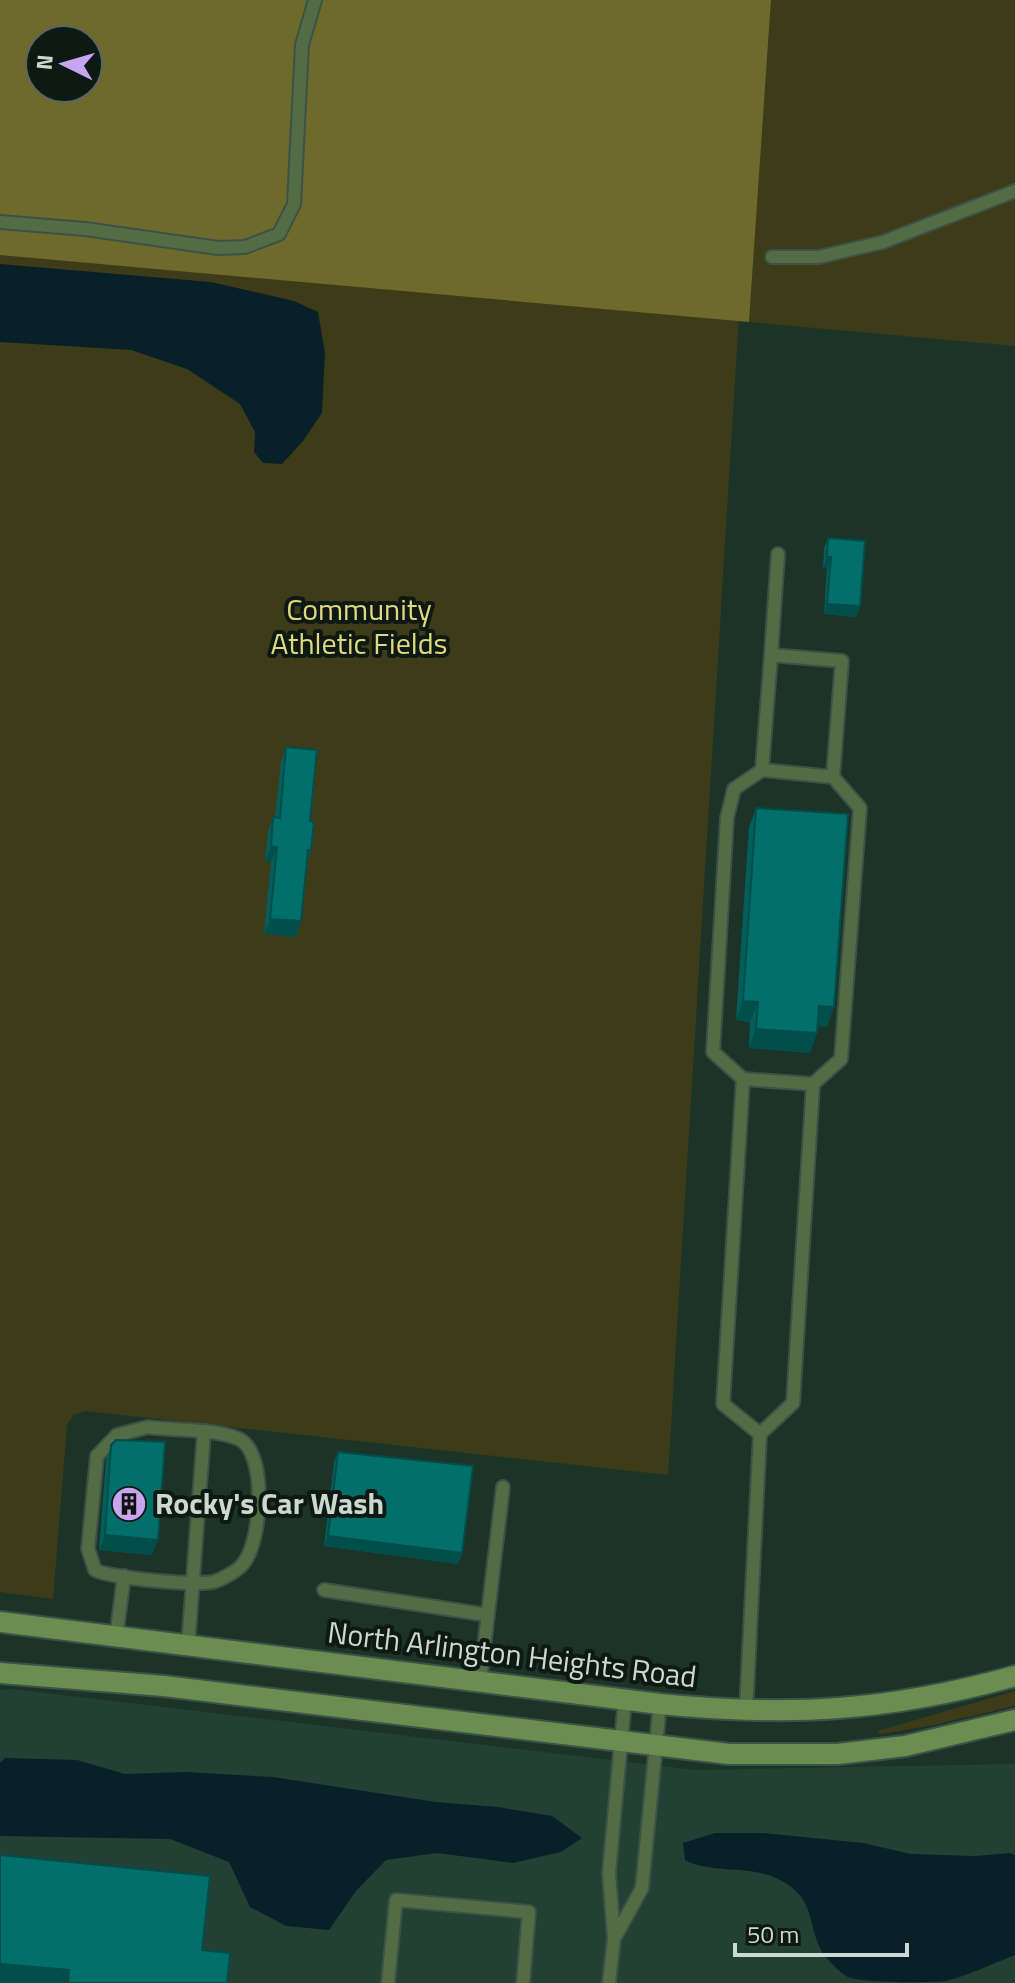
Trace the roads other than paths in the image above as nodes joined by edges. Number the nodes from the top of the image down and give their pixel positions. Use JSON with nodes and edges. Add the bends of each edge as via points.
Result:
{"nodes":[{"id":1,"x":315,"y":0,"type":"edge"},
{"id":2,"x":1015,"y":191,"type":"edge"},
{"id":3,"x":0,"y":222,"type":"edge"},
{"id":4,"x":772,"y":257,"type":"dead end"},
{"id":5,"x":778,"y":554,"type":"dead end"},
{"id":6,"x":771,"y":655,"type":"junction"},
{"id":7,"x":762,"y":770,"type":"junction"},
{"id":8,"x":833,"y":777,"type":"junction"},
{"id":9,"x":743,"y":1079,"type":"junction"},
{"id":10,"x":813,"y":1084,"type":"junction"},
{"id":11,"x":204,"y":1432,"type":"junction"},
{"id":12,"x":760,"y":1434,"type":"junction"},
{"id":13,"x":503,"y":1487,"type":"dead end"},
{"id":14,"x":124,"y":1576,"type":"junction"},
{"id":15,"x":192,"y":1581,"type":"junction"},
{"id":16,"x":324,"y":1590,"type":"dead end"},
{"id":17,"x":488,"y":1615,"type":"junction"},
{"id":18,"x":0,"y":1622,"type":"edge"},
{"id":19,"x":116,"y":1638,"type":"junction"},
{"id":20,"x":188,"y":1646,"type":"junction"},
{"id":21,"x":0,"y":1673,"type":"edge"},
{"id":22,"x":1015,"y":1676,"type":"edge"},
{"id":23,"x":480,"y":1681,"type":"junction"},
{"id":24,"x":625,"y":1699,"type":"junction"},
{"id":25,"x":660,"y":1704,"type":"junction"},
{"id":26,"x":746,"y":1711,"type":"junction"},
{"id":27,"x":1015,"y":1720,"type":"edge"},
{"id":28,"x":620,"y":1742,"type":"junction"},
{"id":29,"x":655,"y":1746,"type":"junction"},
{"id":30,"x":614,"y":1939,"type":"junction"},
{"id":31,"x":388,"y":1983,"type":"edge"},
{"id":32,"x":523,"y":1983,"type":"edge"},
{"id":33,"x":609,"y":1983,"type":"edge"}],
"edges":[{"from":1,"to":3,"type":"lane","via":[[302,45],[294,204],[279,234],[245,247],[218,248]]},
{"from":2,"to":4,"type":"lane","via":[[883,242],[819,257]]},
{"from":5,"to":6,"type":"lane"},
{"from":6,"to":7,"type":"lane"},
{"from":6,"to":8,"type":"lane","via":[[842,661]]},
{"from":7,"to":8,"type":"lane"},
{"from":7,"to":9,"type":"lane","via":[[734,789],[726,834],[713,1052]]},
{"from":8,"to":10,"type":"lane","via":[[860,808],[841,1059]]},
{"from":9,"to":10,"type":"lane"},
{"from":9,"to":12,"type":"lane","via":[[723,1404]]},
{"from":10,"to":12,"type":"lane","via":[[793,1403]]},
{"from":11,"to":14,"type":"lane","via":[[148,1427],[117,1435],[97,1456],[88,1549],[95,1570]]},
{"from":11,"to":15,"type":"lane"},
{"from":11,"to":15,"type":"lane","via":[[240,1439],[254,1454],[260,1497],[253,1541],[243,1564],[215,1582]]},
{"from":12,"to":26,"type":"lane"},
{"from":13,"to":17,"type":"lane"},
{"from":14,"to":15,"type":"lane"},
{"from":14,"to":19,"type":"lane"},
{"from":15,"to":20,"type":"lane"},
{"from":16,"to":17,"type":"lane"},
{"from":17,"to":23,"type":"lane"},
{"from":18,"to":19,"type":"main road","name":"North Arlington Heights Road"},
{"from":19,"to":20,"type":"main road","name":"North Arlington Heights Road"},
{"from":20,"to":23,"type":"main road","name":"North Arlington Heights Road"},
{"from":21,"to":28,"type":"main road","via":[[164,1686]]},
{"from":22,"to":26,"type":"main road","name":"North Arlington Heights Road","via":[[864,1708]]},
{"from":23,"to":24,"type":"main road","name":"North Arlington Heights Road"},
{"from":24,"to":25,"type":"main road","name":"North Arlington Heights Road"},
{"from":24,"to":28,"type":"lane"},
{"from":25,"to":26,"type":"main road","name":"North Arlington Heights Road"},
{"from":25,"to":29,"type":"lane"},
{"from":27,"to":29,"type":"main road","via":[[905,1746],[838,1754],[757,1755]]},
{"from":28,"to":29,"type":"main road"},
{"from":28,"to":30,"type":"lane","via":[[609,1873]]},
{"from":29,"to":30,"type":"lane","via":[[642,1888]]},
{"from":30,"to":33,"type":"lane"},
{"from":31,"to":32,"type":"lane","via":[[396,1900],[529,1912]]}]}
